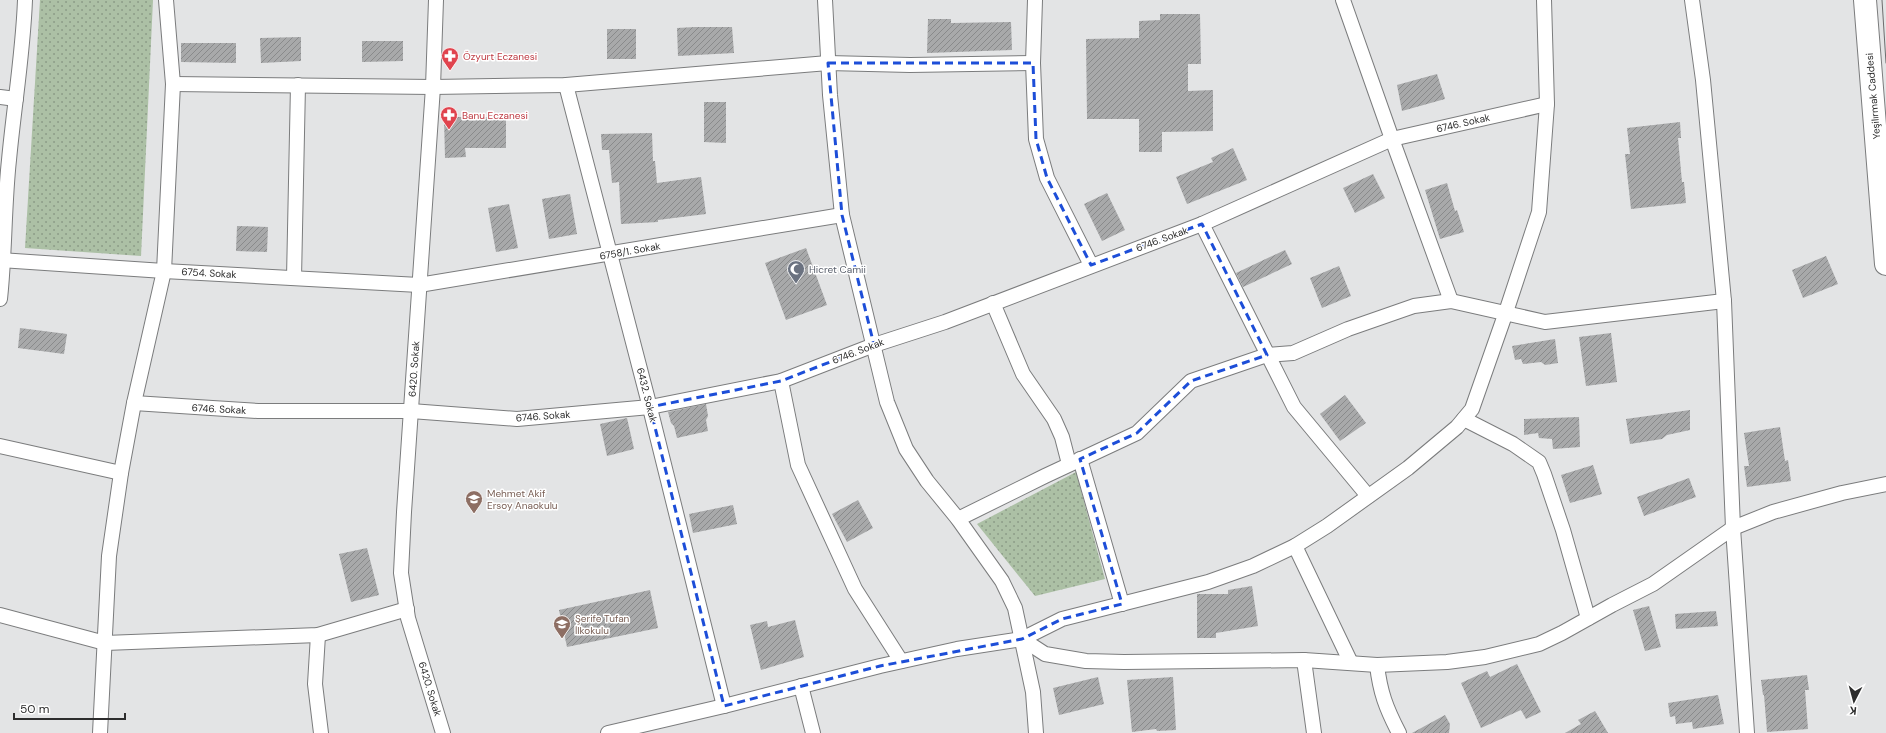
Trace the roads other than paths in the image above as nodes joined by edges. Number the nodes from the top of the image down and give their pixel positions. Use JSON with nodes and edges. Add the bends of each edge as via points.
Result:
{"nodes":[{"id":1,"x":25,"y":0,"type":"edge"},
{"id":2,"x":166,"y":0,"type":"edge"},
{"id":3,"x":436,"y":0,"type":"edge"},
{"id":4,"x":825,"y":0,"type":"edge"},
{"id":5,"x":1035,"y":0,"type":"edge"},
{"id":6,"x":1344,"y":0,"type":"edge"},
{"id":7,"x":1544,"y":0,"type":"edge"},
{"id":8,"x":1692,"y":0,"type":"edge"},
{"id":9,"x":1865,"y":0,"type":"edge"},
{"id":10,"x":828,"y":63,"type":"junction"},
{"id":11,"x":1033,"y":63,"type":"junction"},
{"id":12,"x":173,"y":84,"type":"junction"},
{"id":13,"x":298,"y":85,"type":"junction"},
{"id":14,"x":566,"y":85,"type":"junction"},
{"id":15,"x":433,"y":87,"type":"junction"},
{"id":16,"x":0,"y":98,"type":"edge"},
{"id":17,"x":16,"y":99,"type":"junction"},
{"id":18,"x":1547,"y":104,"type":"junction"},
{"id":19,"x":1392,"y":139,"type":"junction"},
{"id":20,"x":842,"y":215,"type":"junction"},
{"id":21,"x":1202,"y":224,"type":"junction"},
{"id":22,"x":610,"y":254,"type":"junction"},
{"id":23,"x":2,"y":260,"type":"edge"},
{"id":24,"x":1886,"y":264,"type":"edge"},
{"id":25,"x":1090,"y":265,"type":"junction"},
{"id":26,"x":164,"y":271,"type":"junction"},
{"id":27,"x":294,"y":278,"type":"junction"},
{"id":28,"x":419,"y":285,"type":"junction"},
{"id":29,"x":0,"y":299,"type":"edge"},
{"id":30,"x":1451,"y":301,"type":"junction"},
{"id":31,"x":1724,"y":301,"type":"junction"},
{"id":32,"x":993,"y":304,"type":"junction"},
{"id":33,"x":1506,"y":312,"type":"junction"},
{"id":34,"x":874,"y":345,"type":"junction"},
{"id":35,"x":1268,"y":355,"type":"junction"},
{"id":36,"x":781,"y":381,"type":"junction"},
{"id":37,"x":134,"y":403,"type":"junction"},
{"id":38,"x":650,"y":407,"type":"junction"},
{"id":39,"x":411,"y":411,"type":"junction"},
{"id":40,"x":1464,"y":419,"type":"junction"},
{"id":41,"x":0,"y":446,"type":"edge"},
{"id":42,"x":1075,"y":462,"type":"junction"},
{"id":43,"x":121,"y":473,"type":"junction"},
{"id":44,"x":1886,"y":484,"type":"edge"},
{"id":45,"x":1368,"y":496,"type":"junction"},
{"id":46,"x":958,"y":519,"type":"junction"},
{"id":47,"x":1733,"y":528,"type":"junction"},
{"id":48,"x":1295,"y":546,"type":"junction"},
{"id":49,"x":1122,"y":604,"type":"junction"},
{"id":50,"x":407,"y":608,"type":"junction"},
{"id":51,"x":0,"y":615,"type":"edge"},
{"id":52,"x":1588,"y":618,"type":"junction"},
{"id":53,"x":318,"y":635,"type":"junction"},
{"id":54,"x":1022,"y":639,"type":"junction"},
{"id":55,"x":105,"y":643,"type":"junction"},
{"id":56,"x":1304,"y":660,"type":"junction"},
{"id":57,"x":901,"y":661,"type":"junction"},
{"id":58,"x":1351,"y":663,"type":"junction"},
{"id":59,"x":1377,"y":664,"type":"junction"},
{"id":60,"x":800,"y":686,"type":"junction"},
{"id":61,"x":724,"y":706,"type":"junction"},
{"id":62,"x":100,"y":733,"type":"edge"},
{"id":63,"x":321,"y":733,"type":"edge"},
{"id":64,"x":443,"y":733,"type":"edge"},
{"id":65,"x":608,"y":733,"type":"edge"},
{"id":66,"x":812,"y":733,"type":"edge"},
{"id":67,"x":1036,"y":733,"type":"edge"},
{"id":68,"x":1314,"y":733,"type":"edge"},
{"id":69,"x":1399,"y":733,"type":"edge"},
{"id":70,"x":1747,"y":733,"type":"edge"}],
"edges":[{"from":1,"to":17,"type":"street"},
{"from":2,"to":12,"type":"street"},
{"from":3,"to":15,"type":"street","name":"6420. Sokak"},
{"from":4,"to":10,"type":"street"},
{"from":5,"to":11,"type":"street"},
{"from":6,"to":19,"type":"street"},
{"from":7,"to":18,"type":"street"},
{"from":8,"to":31,"type":"street","via":[[1703,80]]},
{"from":9,"to":24,"type":"main road","name":"Yeşilırmak Caddesi"},
{"from":10,"to":11,"type":"street"},
{"from":10,"to":14,"type":"street"},
{"from":10,"to":20,"type":"street"},
{"from":11,"to":25,"type":"street","via":[[1036,139],[1048,178]]},
{"from":12,"to":13,"type":"street"},
{"from":12,"to":26,"type":"street"},
{"from":13,"to":15,"type":"street"},
{"from":13,"to":27,"type":"street"},
{"from":14,"to":15,"type":"street"},
{"from":14,"to":22,"type":"street","name":"6432. Sokak"},
{"from":15,"to":28,"type":"street","name":"6420. Sokak"},
{"from":16,"to":17,"type":"street"},
{"from":17,"to":23,"type":"street"},
{"from":18,"to":19,"type":"street","name":"6746. Sokak"},
{"from":18,"to":33,"type":"street","via":[[1539,212]]},
{"from":19,"to":21,"type":"street","name":"6746. Sokak"},
{"from":19,"to":30,"type":"street"},
{"from":20,"to":22,"type":"street","name":"6758/1. Sokak"},
{"from":20,"to":34,"type":"street"},
{"from":21,"to":25,"type":"street","name":"6746. Sokak"},
{"from":21,"to":35,"type":"street"},
{"from":22,"to":28,"type":"street","name":"6758/1. Sokak"},
{"from":22,"to":38,"type":"street","name":"6432. Sokak"},
{"from":23,"to":26,"type":"street","name":"6754. Sokak"},
{"from":23,"to":29,"type":"street"},
{"from":25,"to":32,"type":"street","name":"6746. Sokak"},
{"from":26,"to":27,"type":"street","name":"6754. Sokak"},
{"from":26,"to":37,"type":"street"},
{"from":27,"to":28,"type":"street","name":"6754. Sokak"},
{"from":28,"to":39,"type":"street","name":"6420. Sokak"},
{"from":30,"to":33,"type":"street"},
{"from":30,"to":35,"type":"street","via":[[1414,306],[1348,329],[1293,353]]},
{"from":31,"to":33,"type":"street","via":[[1545,322]]},
{"from":31,"to":47,"type":"street"},
{"from":32,"to":34,"type":"street","name":"6746. Sokak"},
{"from":32,"to":42,"type":"street","via":[[1023,374],[1054,419]]},
{"from":33,"to":40,"type":"street","via":[[1472,409]]},
{"from":34,"to":36,"type":"street","name":"6746. Sokak"},
{"from":34,"to":46,"type":"street","via":[[887,402],[906,449],[927,482]]},
{"from":35,"to":42,"type":"street","via":[[1191,381],[1137,433]]},
{"from":35,"to":45,"type":"street","via":[[1294,407]]},
{"from":36,"to":38,"type":"street","name":"6746. Sokak"},
{"from":36,"to":57,"type":"street","via":[[798,465],[855,589]]},
{"from":37,"to":39,"type":"street","name":"6746. Sokak","via":[[258,411]]},
{"from":37,"to":43,"type":"street"},
{"from":38,"to":39,"type":"street","name":"6746. Sokak","via":[[517,419]]},
{"from":38,"to":61,"type":"street","name":"6432. Sokak"},
{"from":39,"to":50,"type":"street","name":"6420. Sokak","via":[[401,573]]},
{"from":40,"to":45,"type":"street","via":[[1432,448]]},
{"from":40,"to":52,"type":"street","via":[[1513,444],[1539,462],[1563,530]]},
{"from":41,"to":43,"type":"street"},
{"from":42,"to":46,"type":"street"},
{"from":42,"to":49,"type":"street"},
{"from":43,"to":55,"type":"street","via":[[109,556]]},
{"from":44,"to":47,"type":"street","via":[[1773,512]]},
{"from":45,"to":48,"type":"street"},
{"from":46,"to":54,"type":"street","via":[[1002,581],[1015,608]]},
{"from":47,"to":52,"type":"street","via":[[1653,584]]},
{"from":47,"to":70,"type":"street"},
{"from":48,"to":49,"type":"street","via":[[1253,566],[1208,582]]},
{"from":48,"to":58,"type":"street"},
{"from":49,"to":54,"type":"street","via":[[1062,619]]},
{"from":50,"to":53,"type":"street"},
{"from":50,"to":64,"type":"street","name":"6420. Sokak"},
{"from":51,"to":55,"type":"street"},
{"from":52,"to":59,"type":"street","via":[[1539,644],[1511,652],[1447,662]]},
{"from":53,"to":55,"type":"street"},
{"from":53,"to":63,"type":"street","via":[[315,684]]},
{"from":54,"to":56,"type":"street","via":[[1045,654],[1086,661]]},
{"from":54,"to":57,"type":"street"},
{"from":54,"to":67,"type":"street","via":[[1033,692]]},
{"from":55,"to":62,"type":"street"},
{"from":56,"to":58,"type":"street"},
{"from":56,"to":68,"type":"street"},
{"from":57,"to":60,"type":"street"},
{"from":58,"to":59,"type":"street"},
{"from":59,"to":69,"type":"street","via":[[1380,689]]},
{"from":60,"to":61,"type":"street"},
{"from":60,"to":66,"type":"street"},
{"from":61,"to":65,"type":"street"}]}
